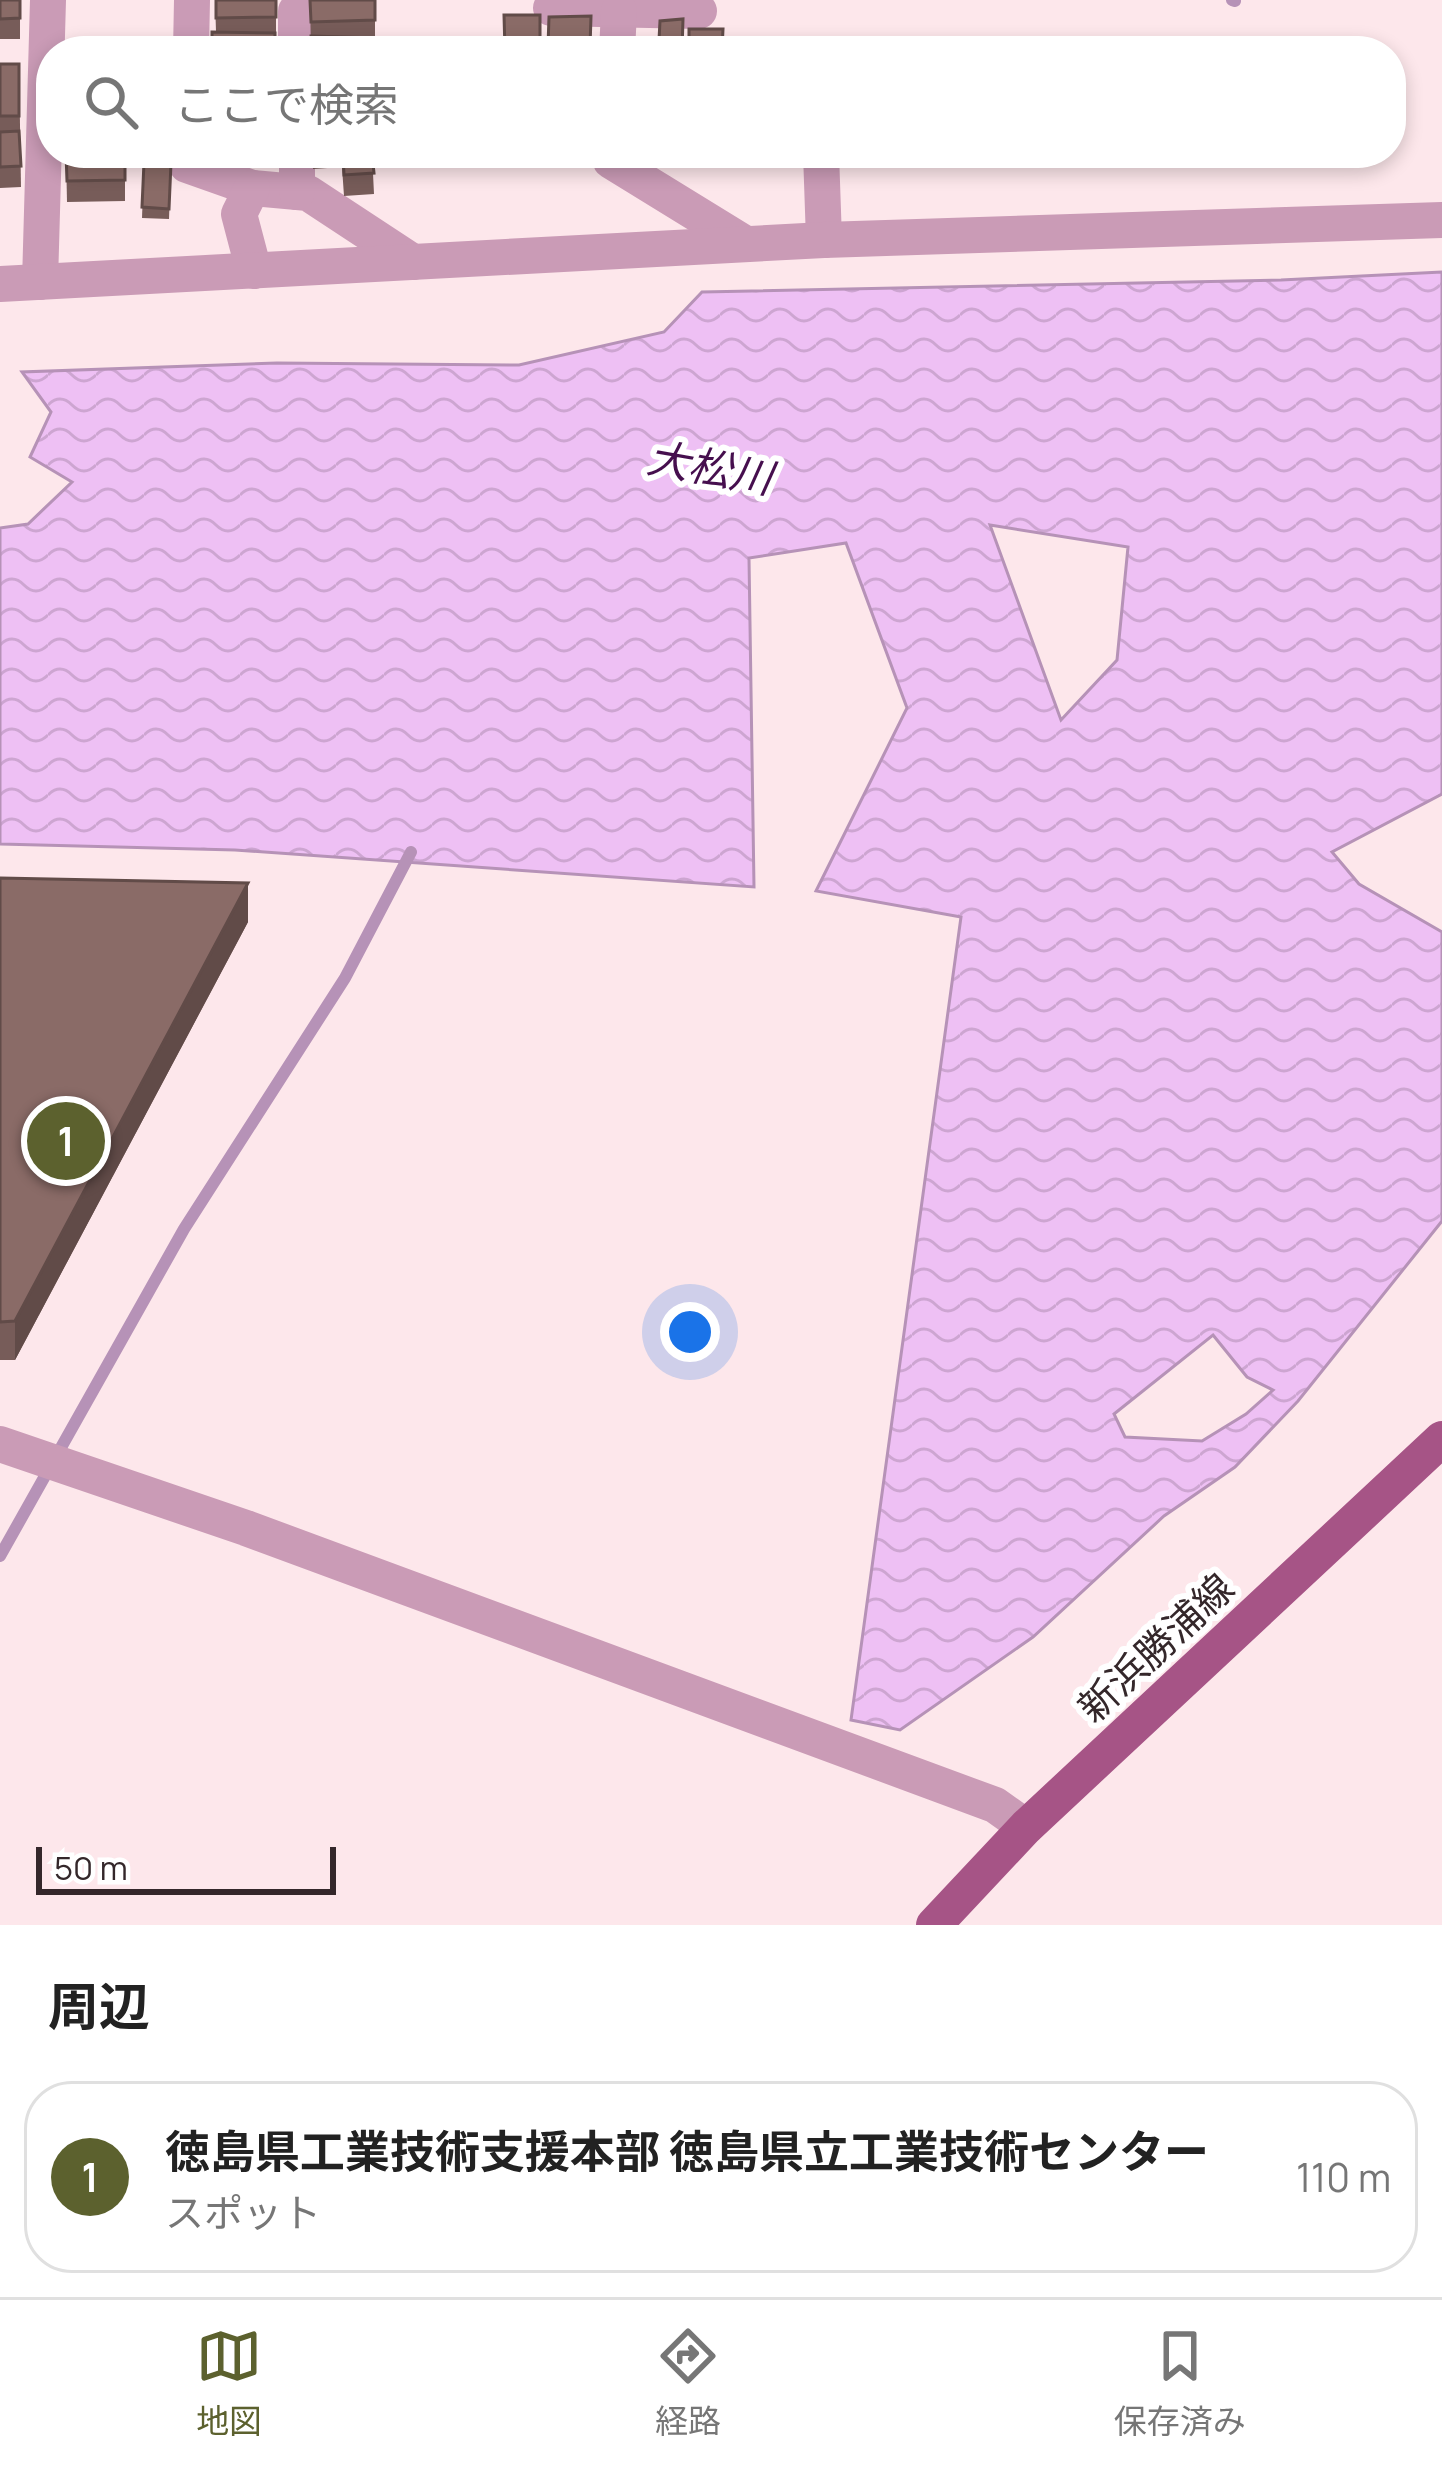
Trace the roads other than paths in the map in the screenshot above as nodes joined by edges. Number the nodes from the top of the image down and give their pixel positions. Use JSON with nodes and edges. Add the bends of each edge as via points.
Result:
{"nodes":[{"id":1,"x":48,"y":0,"type":"edge"},
{"id":2,"x":193,"y":0,"type":"edge"},
{"id":3,"x":551,"y":8,"type":"dead end"},
{"id":4,"x":296,"y":11,"type":"dead end"},
{"id":5,"x":619,"y":11,"type":"junction"},
{"id":6,"x":699,"y":11,"type":"dead end"},
{"id":7,"x":47,"y":36,"type":"edge"},
{"id":8,"x":192,"y":36,"type":"edge"},
{"id":9,"x":296,"y":36,"type":"edge"},
{"id":10,"x":617,"y":36,"type":"edge"},
{"id":11,"x":43,"y":168,"type":"edge"},
{"id":12,"x":195,"y":168,"type":"edge"},
{"id":13,"x":297,"y":168,"type":"edge"},
{"id":14,"x":622,"y":168,"type":"edge"},
{"id":15,"x":822,"y":168,"type":"edge"},
{"id":16,"x":252,"y":188,"type":"junction"},
{"id":17,"x":297,"y":192,"type":"junction"},
{"id":18,"x":1442,"y":220,"type":"edge"},
{"id":19,"x":824,"y":240,"type":"junction"},
{"id":20,"x":746,"y":244,"type":"junction"},
{"id":21,"x":413,"y":262,"type":"junction"},
{"id":22,"x":254,"y":271,"type":"junction"},
{"id":23,"x":40,"y":282,"type":"junction"},
{"id":24,"x":0,"y":284,"type":"edge"},
{"id":25,"x":1442,"y":1439,"type":"edge"},
{"id":26,"x":0,"y":1444,"type":"edge"},
{"id":27,"x":1026,"y":1827,"type":"junction"},
{"id":28,"x":934,"y":1925,"type":"edge"}],
"edges":[{"from":1,"to":7,"type":"street"},
{"from":2,"to":8,"type":"street"},
{"from":3,"to":5,"type":"street"},
{"from":4,"to":9,"type":"street"},
{"from":5,"to":6,"type":"street"},
{"from":5,"to":10,"type":"street"},
{"from":11,"to":23,"type":"street"},
{"from":12,"to":16,"type":"street"},
{"from":13,"to":17,"type":"street"},
{"from":14,"to":20,"type":"street"},
{"from":15,"to":19,"type":"street"},
{"from":16,"to":17,"type":"street"},
{"from":16,"to":22,"type":"street","via":[[239,214]]},
{"from":17,"to":21,"type":"street"},
{"from":18,"to":19,"type":"street"},
{"from":19,"to":20,"type":"street"},
{"from":20,"to":21,"type":"street"},
{"from":21,"to":22,"type":"street"},
{"from":22,"to":23,"type":"street"},
{"from":23,"to":24,"type":"street"},
{"from":25,"to":27,"type":"main road","name":"新浜勝浦線"},
{"from":26,"to":27,"type":"street","via":[[995,1805]]},
{"from":27,"to":28,"type":"main road","name":"新浜勝浦線"}]}
